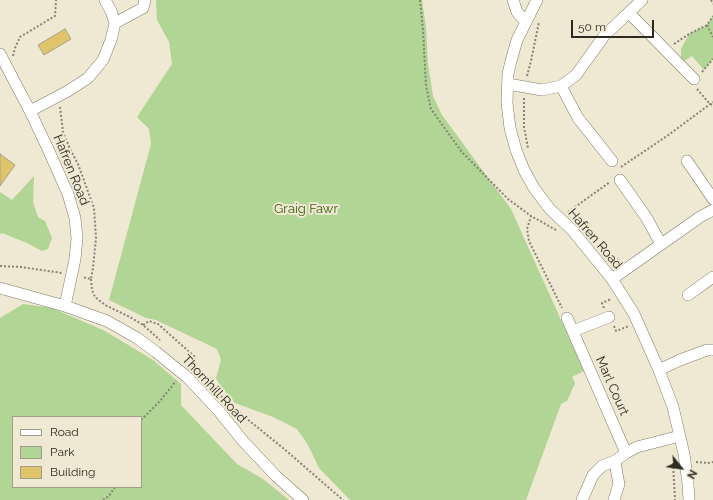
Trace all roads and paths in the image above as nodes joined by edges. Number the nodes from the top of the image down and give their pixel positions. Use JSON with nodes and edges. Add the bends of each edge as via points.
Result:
{"nodes":[{"id":1,"x":105,"y":0,"type":"edge"},
{"id":2,"x":146,"y":0,"type":"edge"},
{"id":3,"x":420,"y":0,"type":"edge"},
{"id":4,"x":513,"y":0,"type":"edge"},
{"id":5,"x":538,"y":0,"type":"edge"},
{"id":6,"x":642,"y":0,"type":"edge"},
{"id":7,"x":711,"y":0,"type":"edge"},
{"id":8,"x":713,"y":4,"type":"edge"},
{"id":9,"x":629,"y":13,"type":"junction"},
{"id":10,"x":713,"y":16,"type":"edge"},
{"id":11,"x":526,"y":22,"type":"junction"},
{"id":12,"x":115,"y":23,"type":"junction"},
{"id":13,"x":708,"y":25,"type":"junction"},
{"id":14,"x":713,"y":36,"type":"edge"},
{"id":15,"x":665,"y":50,"type":"junction"},
{"id":16,"x":0,"y":54,"type":"edge"},
{"id":17,"x":694,"y":79,"type":"dead end"},
{"id":18,"x":508,"y":84,"type":"junction"},
{"id":19,"x":560,"y":86,"type":"junction"},
{"id":20,"x":30,"y":111,"type":"junction"},
{"id":21,"x":612,"y":161,"type":"dead end"},
{"id":22,"x":687,"y":161,"type":"dead end"},
{"id":23,"x":620,"y":180,"type":"dead end"},
{"id":24,"x":713,"y":199,"type":"edge"},
{"id":25,"x":713,"y":210,"type":"edge"},
{"id":26,"x":531,"y":216,"type":"dead end"},
{"id":27,"x":661,"y":244,"type":"junction"},
{"id":28,"x":713,"y":277,"type":"edge"},
{"id":29,"x":612,"y":279,"type":"junction"},
{"id":30,"x":0,"y":288,"type":"edge"},
{"id":31,"x":688,"y":295,"type":"dead end"},
{"id":32,"x":65,"y":306,"type":"junction"},
{"id":33,"x":608,"y":317,"type":"dead end"},
{"id":34,"x":567,"y":318,"type":"dead end"},
{"id":35,"x":143,"y":325,"type":"dead end"},
{"id":36,"x":573,"y":331,"type":"junction"},
{"id":37,"x":713,"y":350,"type":"edge"},
{"id":38,"x":191,"y":365,"type":"dead end"},
{"id":39,"x":659,"y":370,"type":"junction"},
{"id":40,"x":176,"y":381,"type":"dead end"},
{"id":41,"x":142,"y":419,"type":"edge"},
{"id":42,"x":680,"y":436,"type":"junction"},
{"id":43,"x":626,"y":453,"type":"junction"},
{"id":44,"x":615,"y":461,"type":"junction"},
{"id":45,"x":694,"y":462,"type":"dead end"},
{"id":46,"x":713,"y":462,"type":"edge"},
{"id":47,"x":114,"y":488,"type":"edge"},
{"id":48,"x":103,"y":500,"type":"edge"},
{"id":49,"x":304,"y":500,"type":"edge"},
{"id":50,"x":582,"y":500,"type":"edge"},
{"id":51,"x":614,"y":500,"type":"edge"},
{"id":52,"x":689,"y":500,"type":"edge"}],
"edges":[{"from":1,"to":12,"type":"street"},
{"from":2,"to":12,"type":"street","via":[[143,8]]},
{"from":3,"to":26,"type":"path","via":[[426,86],[431,109],[461,151],[508,199]]},
{"from":4,"to":11,"type":"street","via":[[517,12]]},
{"from":5,"to":11,"type":"street","name":"Hafren Road"},
{"from":6,"to":9,"type":"street"},
{"from":7,"to":8,"type":"path"},
{"from":9,"to":15,"type":"street"},
{"from":9,"to":19,"type":"street","via":[[604,36],[576,75]]},
{"from":10,"to":13,"type":"path"},
{"from":11,"to":18,"type":"street","name":"Hafren Road","via":[[517,40],[508,74]]},
{"from":12,"to":20,"type":"street","via":[[103,60],[88,78]]},
{"from":13,"to":14,"type":"path"},
{"from":13,"to":15,"type":"path"},
{"from":15,"to":17,"type":"street"},
{"from":16,"to":20,"type":"street","name":"Hafren Road"},
{"from":18,"to":19,"type":"street","via":[[542,90]]},
{"from":18,"to":29,"type":"street","name":"Hafren Road","via":[[510,128],[524,170],[549,208],[572,230]]},
{"from":19,"to":21,"type":"street","via":[[578,118]]},
{"from":20,"to":32,"type":"street","name":"Hafren Road","via":[[68,194],[75,218],[75,259]]},
{"from":22,"to":24,"type":"street"},
{"from":23,"to":27,"type":"street"},
{"from":25,"to":27,"type":"street"},
{"from":27,"to":29,"type":"street"},
{"from":28,"to":31,"type":"street"},
{"from":29,"to":39,"type":"street","name":"Hafren Road","via":[[634,314]]},
{"from":30,"to":32,"type":"street","name":"Thornhill Road"},
{"from":32,"to":49,"type":"street","name":"Thornhill Road","via":[[107,321],[137,338],[187,377],[276,476]]},
{"from":33,"to":36,"type":"street"},
{"from":34,"to":36,"type":"street","name":"Marl Court"},
{"from":35,"to":38,"type":"path","via":[[149,321],[158,324],[195,357]]},
{"from":36,"to":43,"type":"street","name":"Marl Court"},
{"from":37,"to":39,"type":"street","via":[[707,350]]},
{"from":39,"to":42,"type":"street","name":"Hafren Road","via":[[673,407]]},
{"from":40,"to":41,"type":"path"},
{"from":42,"to":43,"type":"street","via":[[637,447]]},
{"from":42,"to":52,"type":"street","name":"Hafren Road"},
{"from":43,"to":44,"type":"street"},
{"from":44,"to":50,"type":"street","via":[[602,466],[593,475]]},
{"from":44,"to":51,"type":"street","via":[[619,484]]},
{"from":45,"to":46,"type":"path"},
{"from":47,"to":48,"type":"path"}]}
